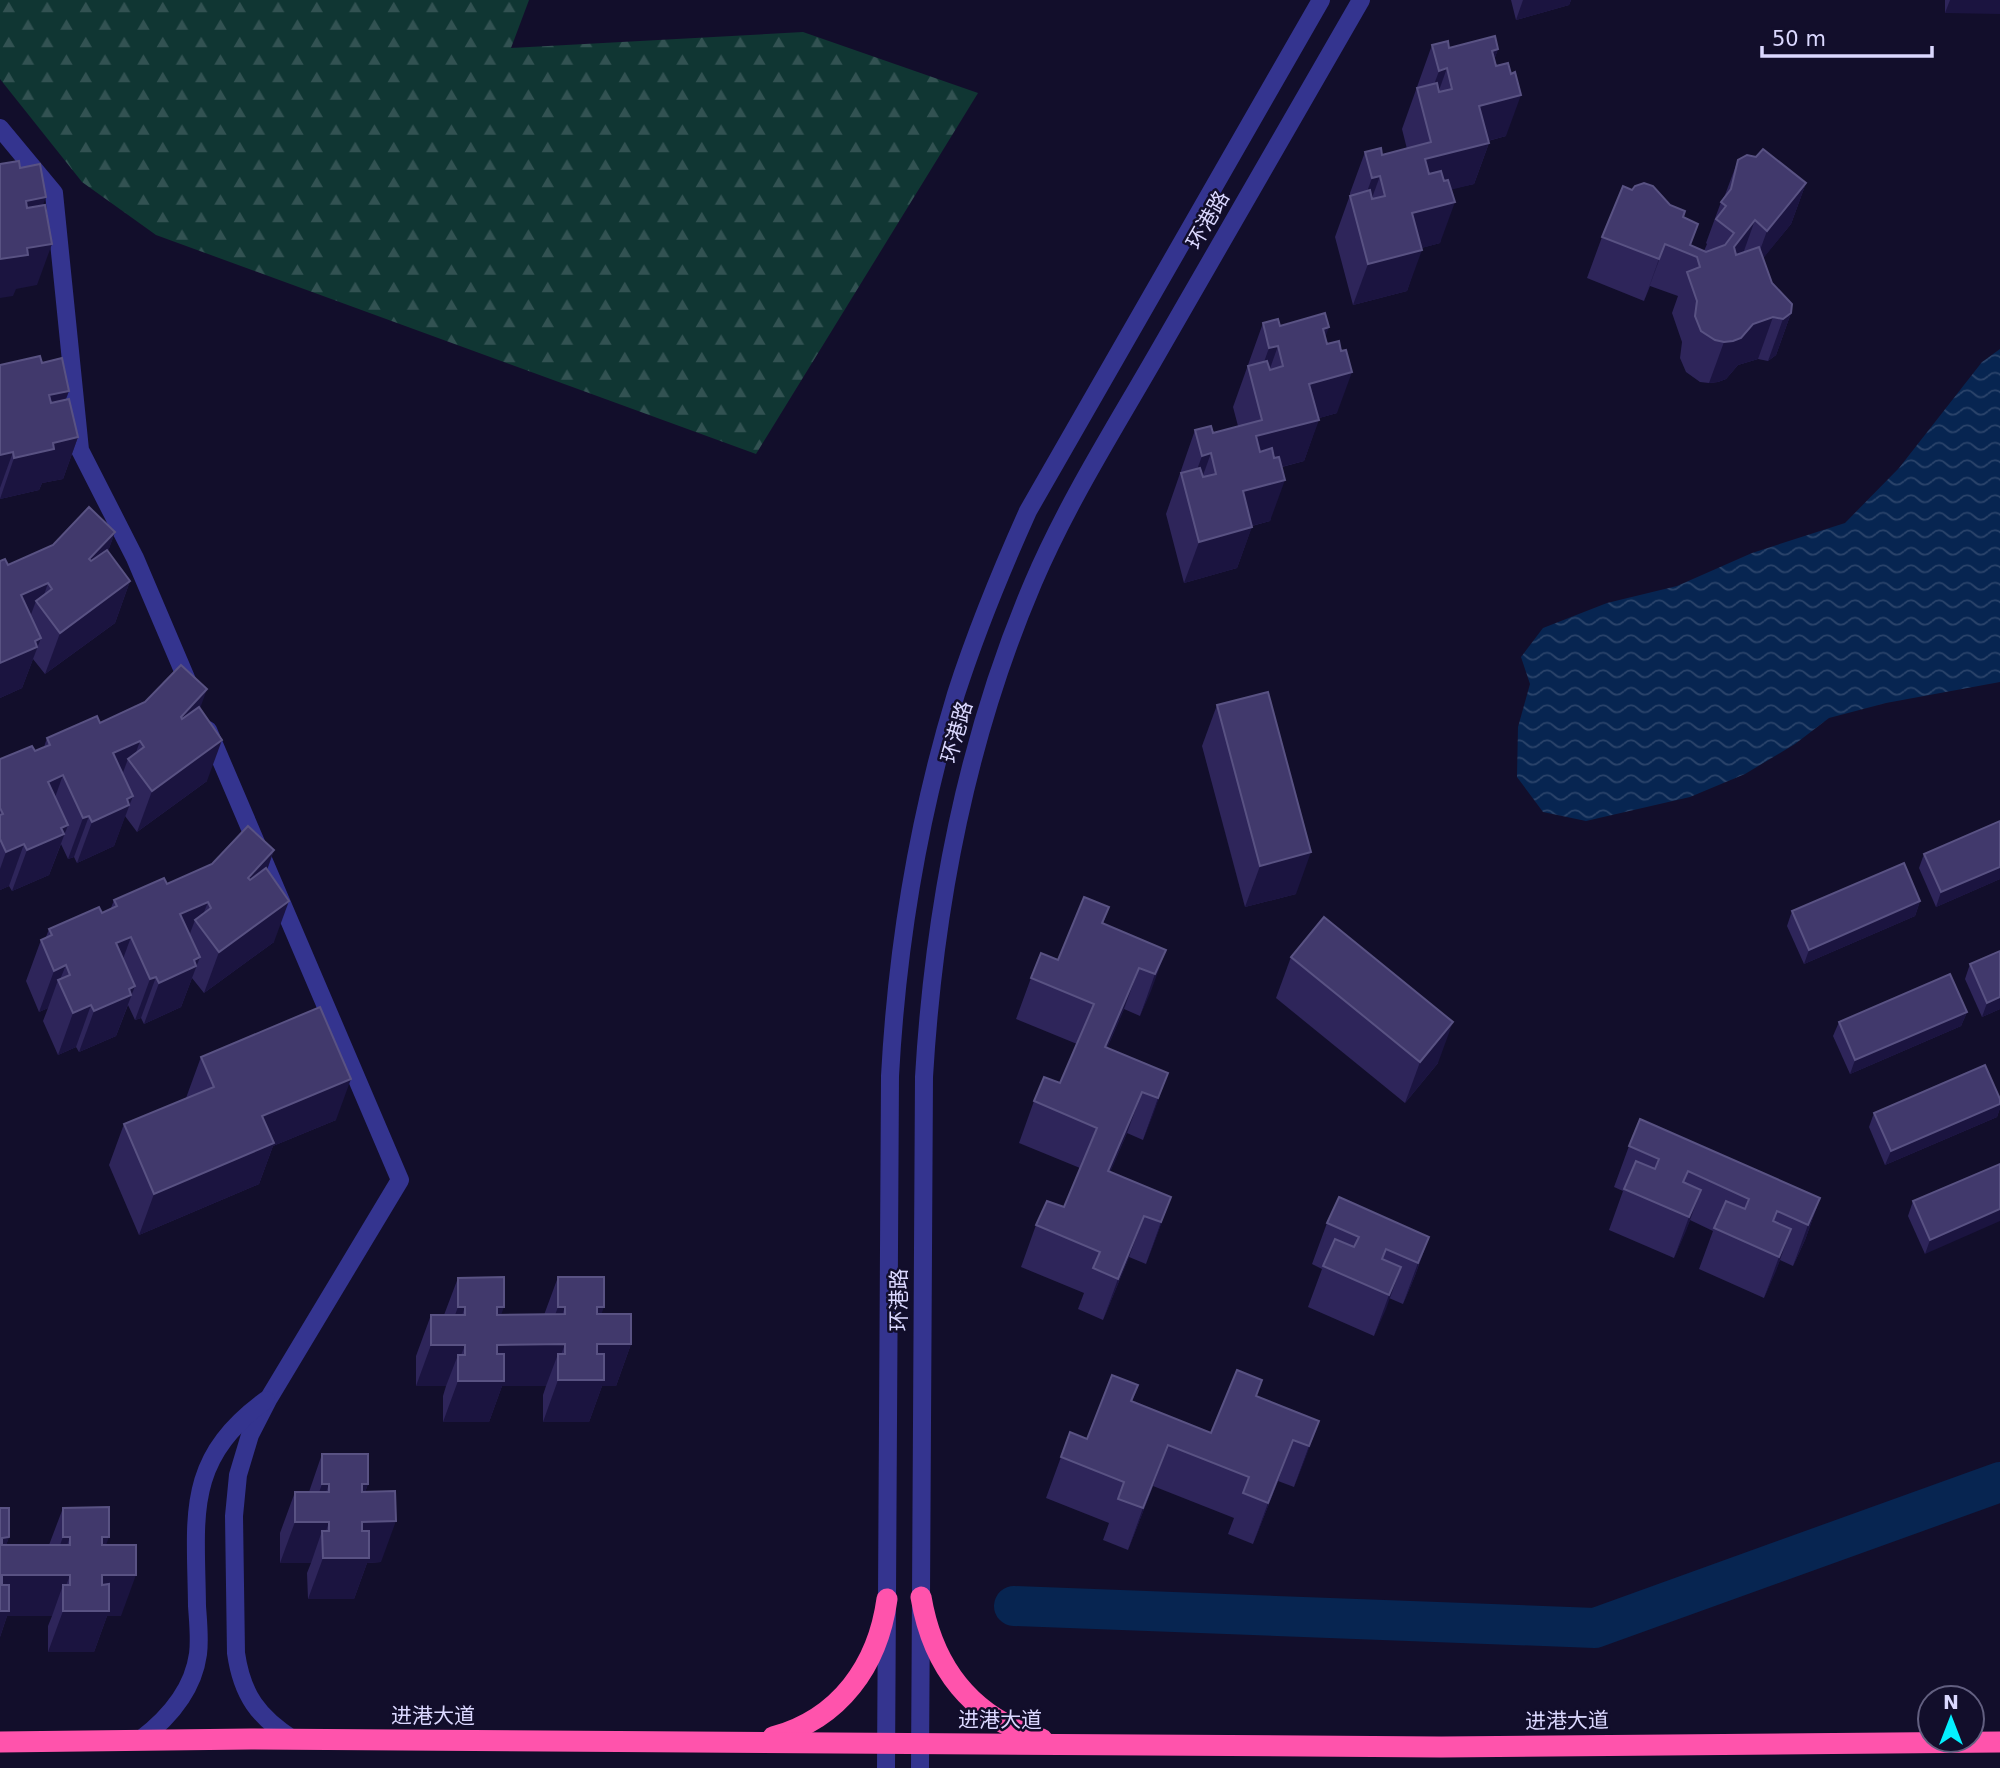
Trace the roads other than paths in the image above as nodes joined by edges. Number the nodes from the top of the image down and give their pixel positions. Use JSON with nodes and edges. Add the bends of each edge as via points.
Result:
{"nodes":[{"id":1,"x":1321,"y":0,"type":"edge"},
{"id":2,"x":1361,"y":0,"type":"edge"},
{"id":3,"x":0,"y":128,"type":"edge"},
{"id":4,"x":269,"y":1398,"type":"junction"},
{"id":5,"x":887,"y":1567,"type":"junction"},
{"id":6,"x":921,"y":1567,"type":"junction"},
{"id":7,"x":921,"y":1597,"type":"junction"},
{"id":8,"x":887,"y":1599,"type":"junction"},
{"id":9,"x":141,"y":1740,"type":"junction"},
{"id":10,"x":294,"y":1740,"type":"junction"},
{"id":11,"x":0,"y":1742,"type":"edge"},
{"id":12,"x":737,"y":1742,"type":"junction"},
{"id":13,"x":2000,"y":1742,"type":"edge"},
{"id":14,"x":886,"y":1743,"type":"junction"},
{"id":15,"x":920,"y":1744,"type":"junction"},
{"id":16,"x":1083,"y":1745,"type":"junction"},
{"id":17,"x":886,"y":1768,"type":"edge"},
{"id":18,"x":920,"y":1768,"type":"edge"}],
"edges":[{"from":1,"to":5,"type":"street","name":"环港路","via":[[1028,511],[978,632],[939,756],[910,882],[893,1024]]},
{"from":2,"to":6,"type":"street","name":"环港路","via":[[1058,526],[1009,643],[971,764],[944,888],[923,1077]]},
{"from":3,"to":4,"type":"street","via":[[54,193],[80,450],[135,558],[400,1180]]},
{"from":4,"to":9,"type":"street","via":[[226,1437],[210,1461],[196,1518],[198,1654],[179,1703]]},
{"from":4,"to":10,"type":"street","via":[[250,1435],[238,1475],[233,1516],[236,1653],[247,1695],[275,1728]]},
{"from":5,"to":6,"type":"street","via":[[893,1580],[900,1583],[915,1580]]},
{"from":5,"to":8,"type":"street","name":"环港路"},
{"from":6,"to":7,"type":"street","name":"环港路"},
{"from":7,"to":15,"type":"street","name":"环港路"},
{"from":7,"to":16,"type":"highway","via":[[941,1661],[969,1698],[1021,1732]]},
{"from":8,"to":12,"type":"highway","via":[[878,1641],[845,1694],[796,1729]]},
{"from":8,"to":14,"type":"street","name":"环港路"},
{"from":9,"to":10,"type":"highway","name":"进港大道"},
{"from":9,"to":11,"type":"highway","name":"进港大道"},
{"from":10,"to":12,"type":"highway","name":"进港大道"},
{"from":12,"to":14,"type":"highway","name":"进港大道"},
{"from":13,"to":16,"type":"highway","name":"进港大道"},
{"from":14,"to":15,"type":"highway","name":"进港大道"},
{"from":14,"to":17,"type":"street","name":"环港路"},
{"from":15,"to":16,"type":"highway","name":"进港大道"},
{"from":15,"to":18,"type":"street","name":"环港路"}]}
